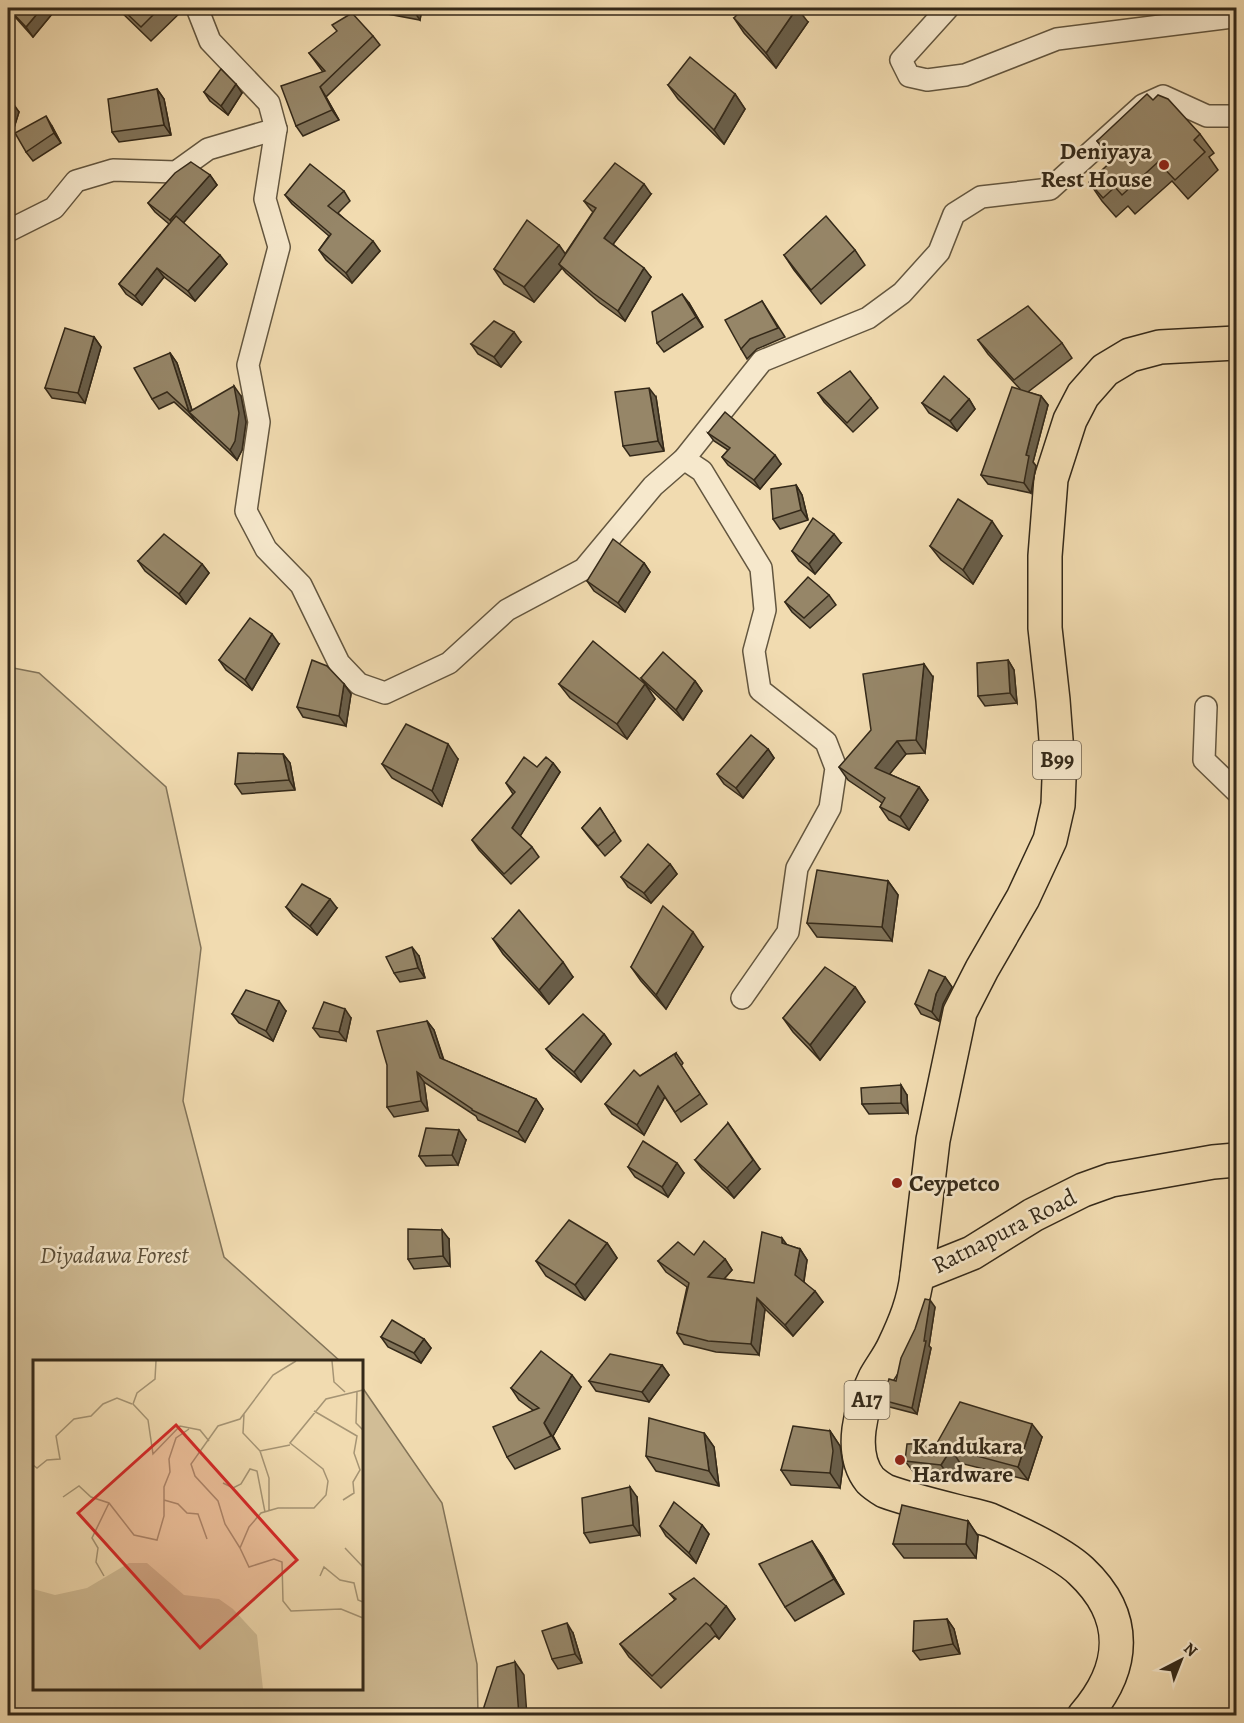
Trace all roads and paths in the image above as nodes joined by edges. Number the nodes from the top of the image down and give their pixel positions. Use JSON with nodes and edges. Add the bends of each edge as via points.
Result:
{"nodes":[{"id":1,"x":197,"y":8,"type":"edge"},
{"id":2,"x":948,"y":8,"type":"edge"},
{"id":3,"x":1236,"y":19,"type":"edge"},
{"id":4,"x":1236,"y":116,"type":"edge"},
{"id":5,"x":276,"y":129,"type":"junction"},
{"id":6,"x":8,"y":231,"type":"edge"},
{"id":7,"x":1236,"y":343,"type":"edge"},
{"id":8,"x":684,"y":459,"type":"junction"},
{"id":9,"x":1206,"y":707,"type":"dead end"},
{"id":10,"x":1236,"y":791,"type":"edge"},
{"id":11,"x":742,"y":998,"type":"dead end"},
{"id":12,"x":1236,"y":1160,"type":"edge"},
{"id":13,"x":917,"y":1275,"type":"junction"},
{"id":14,"x":1084,"y":1716,"type":"edge"}],
"edges":[{"from":1,"to":5,"type":"street","via":[[210,42],[269,103]]},
{"from":2,"to":3,"type":"street","via":[[901,60],[909,76],[927,80],[965,75],[1057,39]]},
{"from":4,"to":8,"type":"street","via":[[1208,116],[1163,96],[1143,105],[1050,189],[981,196],[954,214],[939,252],[902,293],[868,318],[762,361]]},
{"from":5,"to":6,"type":"street","via":[[208,148],[176,172],[113,170],[76,181],[54,208]]},
{"from":5,"to":8,"type":"street","via":[[264,199],[279,247],[248,365],[259,422],[246,511],[266,549],[301,585],[339,663],[359,684],[385,693],[449,663],[507,610],[584,569],[653,486]]},
{"from":7,"to":13,"type":"main road","number":"B99","via":[[1160,347],[1130,355],[1104,370],[1083,395],[1070,420],[1051,479],[1045,556],[1044,628],[1054,711],[1058,805],[1050,840],[1023,898],[960,1012],[933,1140]]},
{"from":8,"to":11,"type":"street","via":[[702,471],[761,568],[765,610],[754,651],[760,690],[826,742],[836,768],[831,808],[797,868],[788,932]]},
{"from":9,"to":10,"type":"street","via":[[1204,759]]},
{"from":12,"to":13,"type":"main road","name":"Ratnapura Road","via":[[1111,1180],[1083,1190],[972,1253]]},
{"from":13,"to":14,"type":"main road","name":"Ratnapura Road","number":"A17","via":[[910,1310],[865,1405],[858,1452],[863,1467],[885,1491],[988,1520],[1080,1570],[1103,1596],[1113,1617],[1118,1643],[1103,1690]]}]}
